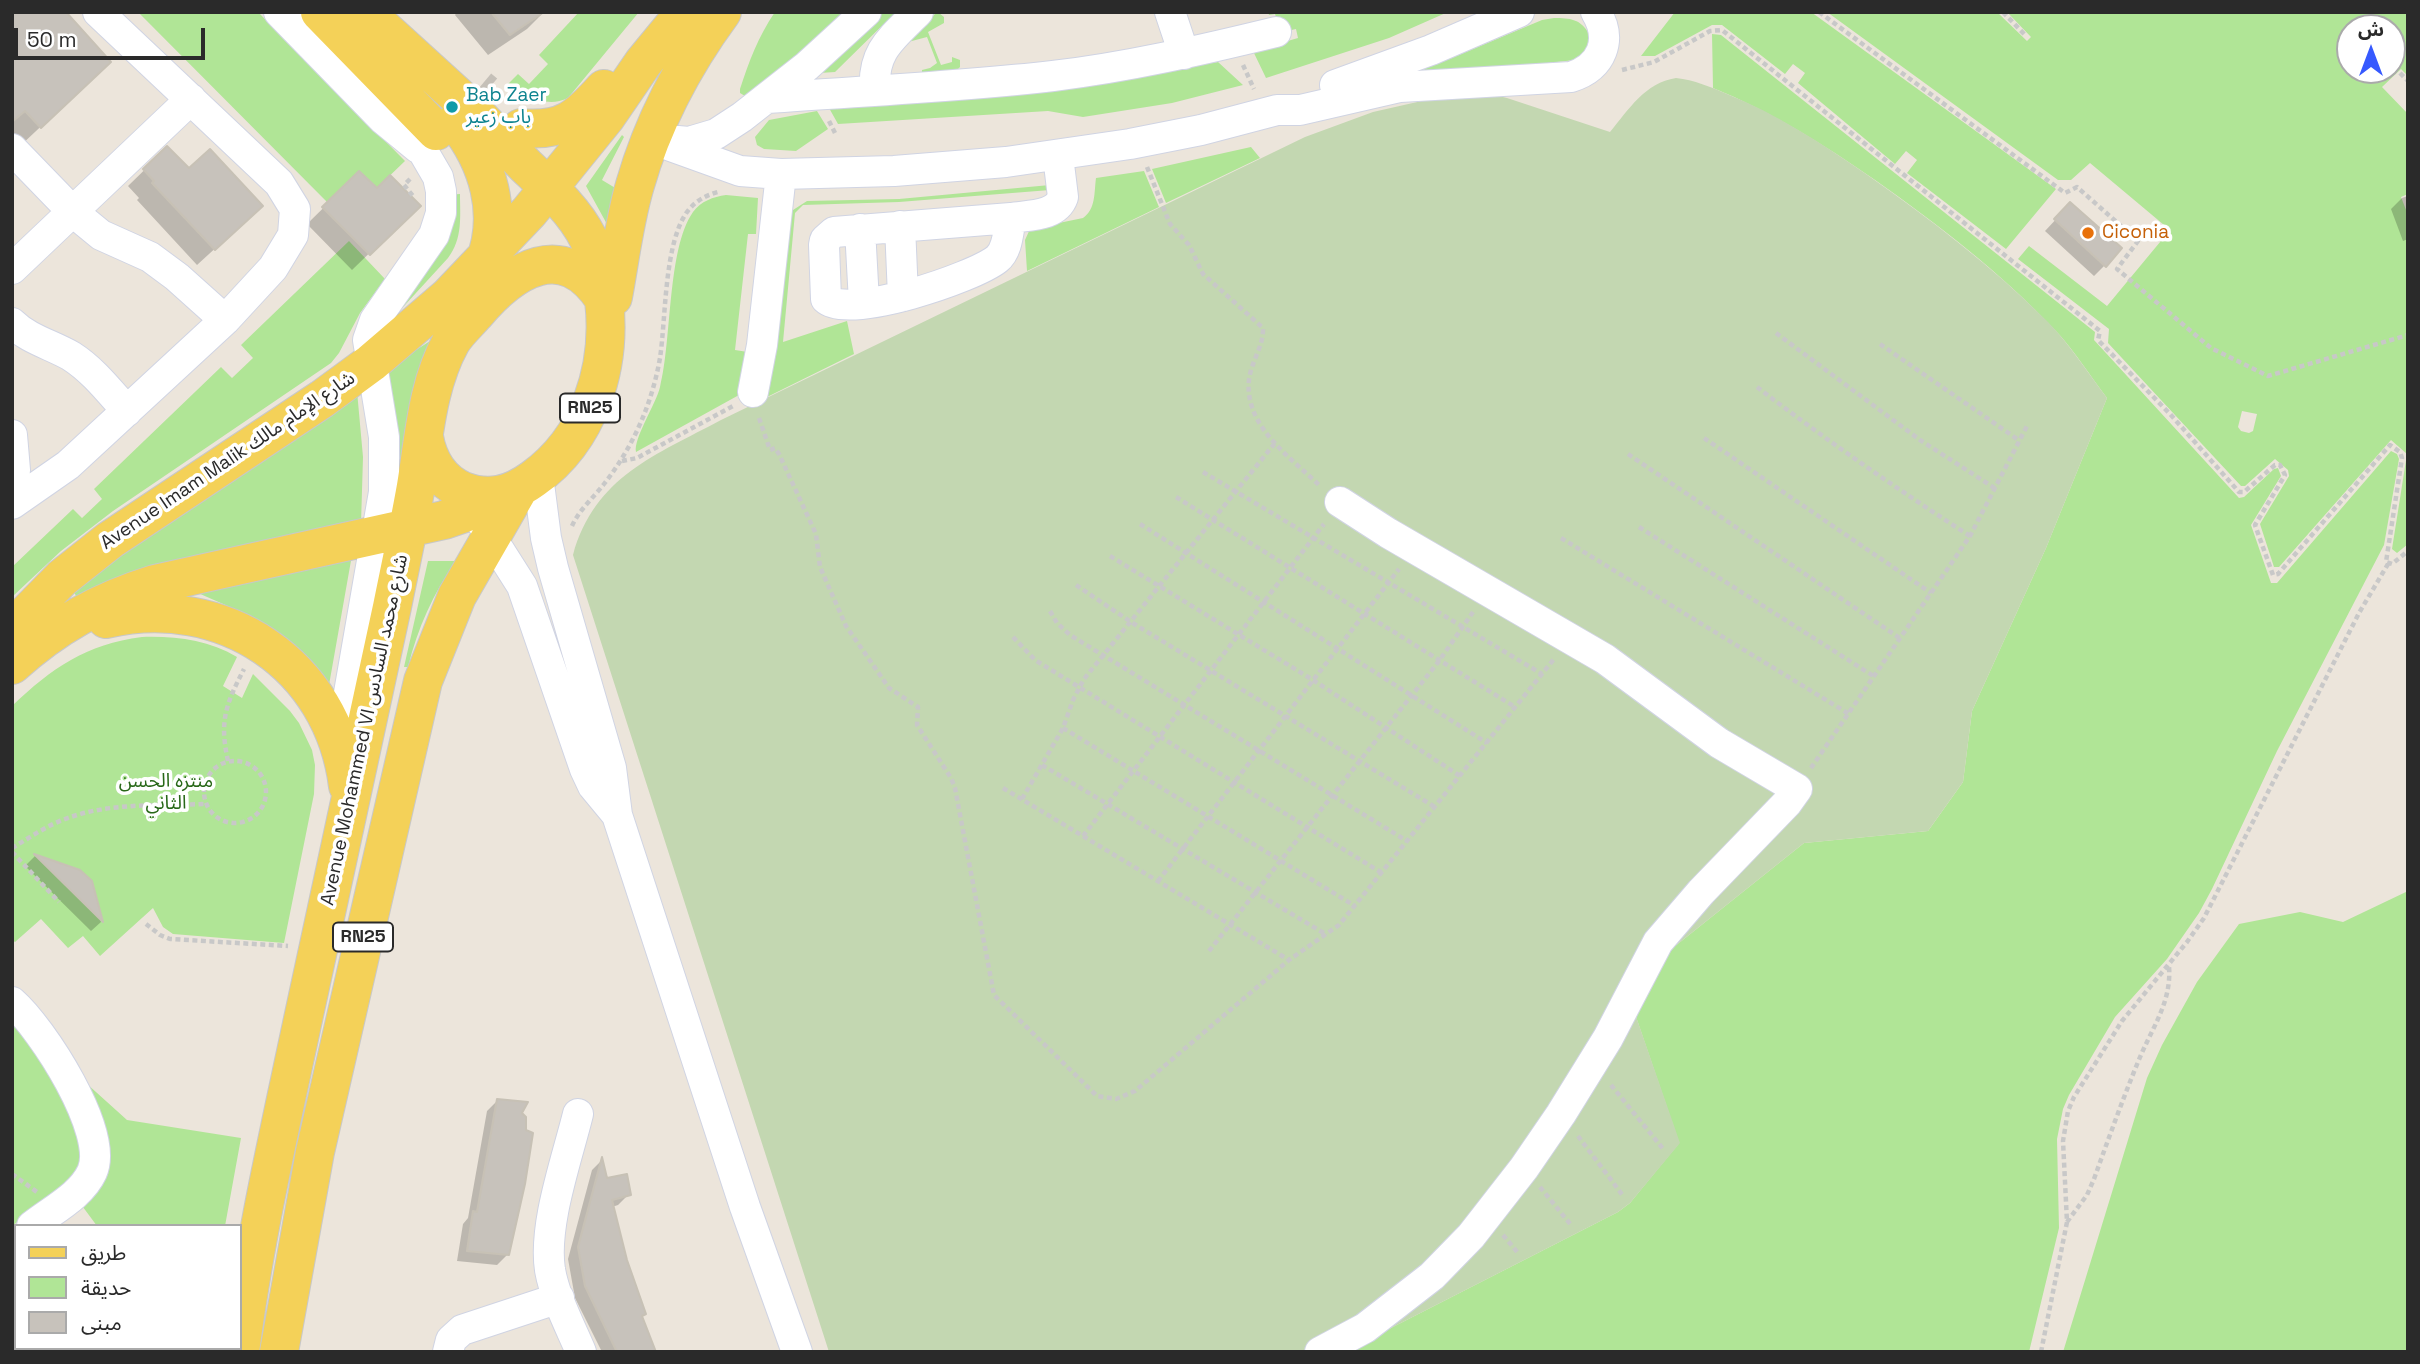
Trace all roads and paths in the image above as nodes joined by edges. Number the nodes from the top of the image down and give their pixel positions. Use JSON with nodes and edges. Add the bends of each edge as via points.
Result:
{"nodes":[{"id":1,"x":98,"y":12,"type":"edge"},
{"id":2,"x":279,"y":12,"type":"edge"},
{"id":3,"x":320,"y":12,"type":"edge"},
{"id":4,"x":337,"y":12,"type":"edge"},
{"id":5,"x":365,"y":12,"type":"edge"},
{"id":6,"x":386,"y":12,"type":"edge"},
{"id":7,"x":685,"y":12,"type":"edge"},
{"id":8,"x":722,"y":12,"type":"edge"},
{"id":9,"x":866,"y":12,"type":"edge"},
{"id":10,"x":918,"y":12,"type":"edge"},
{"id":11,"x":1170,"y":12,"type":"edge"},
{"id":12,"x":1519,"y":12,"type":"edge"},
{"id":13,"x":1596,"y":12,"type":"edge"},
{"id":14,"x":1819,"y":12,"type":"edge"},
{"id":15,"x":2003,"y":12,"type":"edge"},
{"id":16,"x":1276,"y":32,"type":"dead end"},
{"id":17,"x":2026,"y":36,"type":"dead end"},
{"id":18,"x":1184,"y":54,"type":"junction"},
{"id":19,"x":643,"y":63,"type":"junction"},
{"id":20,"x":1593,"y":66,"type":"junction"},
{"id":21,"x":875,"y":90,"type":"junction"},
{"id":22,"x":767,"y":98,"type":"junction"},
{"id":23,"x":191,"y":99,"type":"junction"},
{"id":24,"x":1277,"y":110,"type":"junction"},
{"id":25,"x":452,"y":120,"type":"junction"},
{"id":26,"x":521,"y":128,"type":"junction"},
{"id":27,"x":651,"y":139,"type":"junction"},
{"id":28,"x":12,"y":149,"type":"edge"},
{"id":29,"x":1058,"y":156,"type":"junction"},
{"id":30,"x":1146,"y":164,"type":"dead end"},
{"id":31,"x":782,"y":174,"type":"junction"},
{"id":32,"x":560,"y":185,"type":"junction"},
{"id":33,"x":73,"y":212,"type":"junction"},
{"id":34,"x":1011,"y":218,"type":"junction"},
{"id":35,"x":900,"y":226,"type":"junction"},
{"id":36,"x":860,"y":229,"type":"junction"},
{"id":37,"x":486,"y":259,"type":"junction"},
{"id":38,"x":13,"y":266,"type":"edge"},
{"id":39,"x":903,"y":296,"type":"junction"},
{"id":40,"x":448,"y":297,"type":"junction"},
{"id":41,"x":487,"y":300,"type":"junction"},
{"id":42,"x":864,"y":302,"type":"junction"},
{"id":43,"x":608,"y":305,"type":"junction"},
{"id":44,"x":225,"y":320,"type":"junction"},
{"id":45,"x":12,"y":323,"type":"edge"},
{"id":46,"x":1776,"y":333,"type":"dead end"},
{"id":47,"x":2408,"y":335,"type":"edge"},
{"id":48,"x":452,"y":340,"type":"junction"},
{"id":49,"x":1880,"y":344,"type":"dead end"},
{"id":50,"x":371,"y":363,"type":"junction"},
{"id":51,"x":1757,"y":387,"type":"dead end"},
{"id":52,"x":753,"y":394,"type":"junction"},
{"id":53,"x":127,"y":411,"type":"junction"},
{"id":54,"x":2027,"y":426,"type":"dead end"},
{"id":55,"x":12,"y":435,"type":"edge"},
{"id":56,"x":424,"y":437,"type":"junction"},
{"id":57,"x":1704,"y":438,"type":"dead end"},
{"id":58,"x":2020,"y":441,"type":"junction"},
{"id":59,"x":1275,"y":443,"type":"junction"},
{"id":60,"x":1628,"y":454,"type":"dead end"},
{"id":61,"x":621,"y":461,"type":"dead end"},
{"id":62,"x":1203,"y":472,"type":"dead end"},
{"id":63,"x":12,"y":487,"type":"edge"},
{"id":64,"x":1996,"y":489,"type":"junction"},
{"id":65,"x":1236,"y":491,"type":"junction"},
{"id":66,"x":1176,"y":496,"type":"dead end"},
{"id":67,"x":495,"y":499,"type":"junction"},
{"id":68,"x":1340,"y":502,"type":"junction"},
{"id":69,"x":12,"y":504,"type":"edge"},
{"id":70,"x":1213,"y":520,"type":"junction"},
{"id":71,"x":1140,"y":524,"type":"dead end"},
{"id":72,"x":1639,"y":527,"type":"dead end"},
{"id":73,"x":393,"y":532,"type":"junction"},
{"id":74,"x":1970,"y":536,"type":"junction"},
{"id":75,"x":1313,"y":538,"type":"junction"},
{"id":76,"x":1561,"y":538,"type":"dead end"},
{"id":77,"x":1414,"y":548,"type":"junction"},
{"id":78,"x":2408,"y":551,"type":"edge"},
{"id":79,"x":1187,"y":552,"type":"junction"},
{"id":80,"x":1111,"y":556,"type":"dead end"},
{"id":81,"x":2389,"y":564,"type":"junction"},
{"id":82,"x":1291,"y":568,"type":"junction"},
{"id":83,"x":1388,"y":583,"type":"junction"},
{"id":84,"x":1076,"y":585,"type":"dead end"},
{"id":85,"x":1159,"y":586,"type":"junction"},
{"id":86,"x":1487,"y":590,"type":"junction"},
{"id":87,"x":1931,"y":593,"type":"junction"},
{"id":88,"x":1265,"y":602,"type":"junction"},
{"id":89,"x":1050,"y":611,"type":"dead end"},
{"id":90,"x":1364,"y":613,"type":"junction"},
{"id":91,"x":1131,"y":622,"type":"junction"},
{"id":92,"x":1463,"y":628,"type":"junction"},
{"id":93,"x":29,"y":632,"type":"edge"},
{"id":94,"x":1238,"y":636,"type":"junction"},
{"id":95,"x":1013,"y":637,"type":"dead end"},
{"id":96,"x":1901,"y":639,"type":"junction"},
{"id":97,"x":1570,"y":640,"type":"junction"},
{"id":98,"x":1338,"y":648,"type":"junction"},
{"id":99,"x":1104,"y":654,"type":"junction"},
{"id":100,"x":249,"y":659,"type":"dead end"},
{"id":101,"x":1439,"y":661,"type":"junction"},
{"id":102,"x":12,"y":665,"type":"edge"},
{"id":103,"x":1212,"y":670,"type":"junction"},
{"id":104,"x":1542,"y":674,"type":"junction"},
{"id":105,"x":1875,"y":677,"type":"junction"},
{"id":106,"x":1313,"y":680,"type":"junction"},
{"id":107,"x":1079,"y":688,"type":"junction"},
{"id":108,"x":1412,"y":695,"type":"junction"},
{"id":109,"x":1186,"y":704,"type":"junction"},
{"id":110,"x":1515,"y":707,"type":"junction"},
{"id":111,"x":1849,"y":714,"type":"junction"},
{"id":112,"x":1286,"y":716,"type":"junction"},
{"id":113,"x":1387,"y":727,"type":"junction"},
{"id":114,"x":1063,"y":728,"type":"junction"},
{"id":115,"x":1160,"y":737,"type":"junction"},
{"id":116,"x":1487,"y":743,"type":"junction"},
{"id":117,"x":1259,"y":750,"type":"junction"},
{"id":118,"x":1360,"y":760,"type":"junction"},
{"id":119,"x":228,"y":761,"type":"junction"},
{"id":120,"x":1042,"y":765,"type":"junction"},
{"id":121,"x":1134,"y":771,"type":"junction"},
{"id":122,"x":1460,"y":775,"type":"junction"},
{"id":123,"x":1234,"y":782,"type":"junction"},
{"id":124,"x":1003,"y":788,"type":"dead end"},
{"id":125,"x":1797,"y":789,"type":"junction"},
{"id":126,"x":1332,"y":795,"type":"junction"},
{"id":127,"x":1021,"y":799,"type":"junction"},
{"id":128,"x":206,"y":804,"type":"junction"},
{"id":129,"x":349,"y":804,"type":"junction"},
{"id":130,"x":1108,"y":804,"type":"junction"},
{"id":131,"x":1435,"y":807,"type":"junction"},
{"id":132,"x":617,"y":815,"type":"junction"},
{"id":133,"x":1209,"y":815,"type":"junction"},
{"id":134,"x":1307,"y":827,"type":"junction"},
{"id":135,"x":1083,"y":836,"type":"junction"},
{"id":136,"x":1408,"y":841,"type":"junction"},
{"id":137,"x":1182,"y":849,"type":"junction"},
{"id":138,"x":12,"y":850,"type":"edge"},
{"id":139,"x":1280,"y":861,"type":"junction"},
{"id":140,"x":1382,"y":873,"type":"junction"},
{"id":141,"x":1158,"y":881,"type":"junction"},
{"id":142,"x":1254,"y":892,"type":"junction"},
{"id":143,"x":59,"y":902,"type":"dead end"},
{"id":144,"x":1356,"y":906,"type":"junction"},
{"id":145,"x":1229,"y":924,"type":"junction"},
{"id":146,"x":146,"y":925,"type":"dead end"},
{"id":147,"x":1327,"y":936,"type":"junction"},
{"id":148,"x":289,"y":946,"type":"dead end"},
{"id":149,"x":1209,"y":951,"type":"dead end"},
{"id":150,"x":1289,"y":960,"type":"junction"},
{"id":151,"x":2169,"y":965,"type":"junction"},
{"id":152,"x":12,"y":1002,"type":"edge"},
{"id":153,"x":1592,"y":1063,"type":"junction"},
{"id":154,"x":578,"y":1114,"type":"dead end"},
{"id":155,"x":1561,"y":1114,"type":"junction"},
{"id":156,"x":1664,"y":1150,"type":"dead end"},
{"id":157,"x":1524,"y":1168,"type":"junction"},
{"id":158,"x":12,"y":1174,"type":"edge"},
{"id":159,"x":38,"y":1193,"type":"dead end"},
{"id":160,"x":1624,"y":1197,"type":"dead end"},
{"id":161,"x":2067,"y":1222,"type":"junction"},
{"id":162,"x":35,"y":1224,"type":"edge"},
{"id":163,"x":1571,"y":1225,"type":"dead end"},
{"id":164,"x":559,"y":1298,"type":"junction"},
{"id":165,"x":242,"y":1341,"type":"edge"},
{"id":166,"x":279,"y":1352,"type":"edge"},
{"id":167,"x":448,"y":1352,"type":"edge"},
{"id":168,"x":581,"y":1352,"type":"edge"},
{"id":169,"x":797,"y":1352,"type":"edge"},
{"id":170,"x":1320,"y":1352,"type":"edge"},
{"id":171,"x":2041,"y":1352,"type":"edge"}],
"edges":[{"from":1,"to":23,"type":"street"},
{"from":2,"to":25,"type":"street","via":[[384,120]]},
{"from":3,"to":25,"type":"main road"},
{"from":4,"to":25,"type":"main road"},
{"from":5,"to":25,"type":"main road"},
{"from":6,"to":25,"type":"main road"},
{"from":7,"to":19,"type":"main road","number":"RN25"},
{"from":8,"to":27,"type":"main road","number":"RN25","via":[[674,86]]},
{"from":9,"to":22,"type":"street"},
{"from":10,"to":21,"type":"street","via":[[879,55]]},
{"from":11,"to":18,"type":"street"},
{"from":12,"to":24,"type":"street"},
{"from":13,"to":20,"type":"street","via":[[1605,45]]},
{"from":14,"to":47,"type":"path","via":[[2066,193],[2077,187],[2138,241],[2117,269],[2211,348],[2268,376]]},
{"from":15,"to":17,"type":"path"},
{"from":16,"to":18,"type":"street"},
{"from":18,"to":21,"type":"street","via":[[1055,76]]},
{"from":19,"to":26,"type":"main road","via":[[614,79],[570,121],[549,129]]},
{"from":19,"to":32,"type":"main road","number":"RN25"},
{"from":20,"to":24,"type":"street","via":[[1571,78],[1400,87],[1300,110]]},
{"from":20,"to":81,"type":"path","via":[[1606,70],[1638,67],[1714,29],[1722,30],[2100,331],[2098,340],[2239,492],[2280,465],[2285,475],[2255,525],[2273,575],[2388,446],[2395,447],[2402,458],[2386,558]]},
{"from":21,"to":22,"type":"street"},
{"from":22,"to":27,"type":"street","via":[[716,134],[689,142]]},
{"from":23,"to":33,"type":"street"},
{"from":23,"to":44,"type":"street","via":[[279,183],[295,209],[293,235],[273,268]]},
{"from":24,"to":29,"type":"street","via":[[1201,130]]},
{"from":25,"to":26,"type":"main road"},
{"from":25,"to":32,"type":"main road"},
{"from":25,"to":37,"type":"main road","via":[[478,155],[490,188],[492,218]]},
{"from":25,"to":40,"type":"main road","via":[[471,202],[469,245]]},
{"from":25,"to":50,"type":"street","via":[[438,177],[441,213],[434,235],[370,329]]},
{"from":26,"to":32,"type":"main road"},
{"from":27,"to":31,"type":"street","via":[[740,171]]},
{"from":27,"to":43,"type":"main road","number":"RN25","via":[[623,232]]},
{"from":28,"to":33,"type":"street"},
{"from":29,"to":31,"type":"street","via":[[905,170]]},
{"from":29,"to":34,"type":"street","via":[[1061,203],[1052,211]]},
{"from":30,"to":59,"type":"path","via":[[1170,224],[1191,248],[1203,274],[1263,328],[1250,369],[1249,396],[1257,421]]},
{"from":31,"to":52,"type":"street"},
{"from":32,"to":37,"type":"main road","name":"Avenue Imam Malik شارع الإمام مالك"},
{"from":32,"to":41,"type":"main road","number":"RN25"},
{"from":32,"to":43,"type":"main road","number":"RN25","via":[[589,239]]},
{"from":33,"to":38,"type":"street"},
{"from":33,"to":44,"type":"street","via":[[101,235],[150,257]]},
{"from":34,"to":35,"type":"street"},
{"from":34,"to":39,"type":"street","via":[[1006,244],[997,259],[952,282]]},
{"from":35,"to":36,"type":"street"},
{"from":35,"to":39,"type":"street"},
{"from":36,"to":42,"type":"street"},
{"from":36,"to":42,"type":"street","via":[[834,232],[825,240],[824,294],[835,304]]},
{"from":37,"to":40,"type":"main road","name":"Avenue Imam Malik شارع الإمام مالك"},
{"from":37,"to":48,"type":"main road"},
{"from":39,"to":42,"type":"street"},
{"from":40,"to":50,"type":"main road","name":"Avenue Imam Malik شارع الإمام مالك"},
{"from":41,"to":43,"type":"main road","name":"Avenue Mohammed VI شارع محمد السادس","number":"RN25","via":[[520,272],[547,264],[586,277]]},
{"from":41,"to":48,"type":"main road","name":"Avenue Mohammed VI شارع محمد السادس","number":"RN25"},
{"from":43,"to":67,"type":"main road","number":"RN25","via":[[604,359],[589,411],[564,450]]},
{"from":44,"to":53,"type":"street"},
{"from":45,"to":53,"type":"street","via":[[92,372]]},
{"from":46,"to":64,"type":"path","via":[[1920,440]]},
{"from":48,"to":56,"type":"main road","name":"Avenue Mohammed VI شارع محمد السادس","number":"RN25","via":[[434,387]]},
{"from":49,"to":58,"type":"path"},
{"from":50,"to":73,"type":"street","via":[[384,437],[384,492]]},
{"from":50,"to":93,"type":"main road","name":"Avenue Imam Malik شارع الإمام مالك","via":[[110,540],[62,578]]},
{"from":51,"to":74,"type":"path"},
{"from":52,"to":61,"type":"path","via":[[637,458]]},
{"from":52,"to":150,"type":"path","via":[[769,450],[775,448],[779,454],[816,534],[820,567],[846,626],[889,688],[918,707],[917,725],[953,783],[998,1001],[1097,1096],[1116,1099],[1135,1091]]},
{"from":53,"to":69,"type":"street","via":[[68,465]]},
{"from":54,"to":58,"type":"path"},
{"from":55,"to":63,"type":"street"},
{"from":56,"to":67,"type":"main road","via":[[436,470]]},
{"from":56,"to":73,"type":"main road","name":"Avenue Mohammed VI شارع محمد السادس","number":"RN25"},
{"from":57,"to":87,"type":"path"},
{"from":58,"to":64,"type":"path"},
{"from":59,"to":65,"type":"path"},
{"from":59,"to":68,"type":"path"},
{"from":60,"to":96,"type":"path"},
{"from":62,"to":65,"type":"path"},
{"from":64,"to":74,"type":"path"},
{"from":65,"to":70,"type":"path"},
{"from":65,"to":75,"type":"path"},
{"from":66,"to":70,"type":"path"},
{"from":67,"to":73,"type":"main road","name":"Avenue Imam Malik شارع الإمام مالك","via":[[444,520]]},
{"from":67,"to":132,"type":"street","via":[[585,769]]},
{"from":67,"to":132,"type":"street","via":[[548,548],[611,768]]},
{"from":67,"to":166,"type":"main road","number":"RN25","via":[[415,710],[315,1152]]},
{"from":68,"to":75,"type":"path"},
{"from":68,"to":77,"type":"street"},
{"from":70,"to":79,"type":"path"},
{"from":70,"to":82,"type":"path"},
{"from":71,"to":79,"type":"path"},
{"from":72,"to":105,"type":"path"},
{"from":73,"to":93,"type":"main road","name":"Avenue Imam Malik شارع الإمام مالك","via":[[145,587]]},
{"from":73,"to":129,"type":"main road","name":"Avenue Mohammed VI شارع محمد السادس","number":"RN25"},
{"from":74,"to":87,"type":"path"},
{"from":75,"to":82,"type":"path"},
{"from":75,"to":83,"type":"path"},
{"from":76,"to":111,"type":"path"},
{"from":77,"to":83,"type":"path"},
{"from":77,"to":86,"type":"street"},
{"from":78,"to":81,"type":"path"},
{"from":79,"to":85,"type":"path"},
{"from":79,"to":88,"type":"path"},
{"from":80,"to":85,"type":"path"},
{"from":81,"to":151,"type":"path","via":[[2359,613],[2219,892]]},
{"from":82,"to":88,"type":"path"},
{"from":82,"to":90,"type":"path"},
{"from":83,"to":90,"type":"path"},
{"from":83,"to":92,"type":"path"},
{"from":84,"to":91,"type":"path"},
{"from":85,"to":91,"type":"path"},
{"from":85,"to":94,"type":"path"},
{"from":86,"to":92,"type":"path"},
{"from":86,"to":97,"type":"street"},
{"from":87,"to":96,"type":"path"},
{"from":88,"to":94,"type":"path"},
{"from":88,"to":98,"type":"path"},
{"from":89,"to":99,"type":"path","via":[[1063,630]]},
{"from":90,"to":98,"type":"path"},
{"from":90,"to":101,"type":"path"},
{"from":91,"to":99,"type":"path"},
{"from":91,"to":103,"type":"path"},
{"from":92,"to":101,"type":"path"},
{"from":92,"to":104,"type":"path"},
{"from":93,"to":102,"type":"main road","name":"Avenue Imam Malik شارع الإمام مالك"},
{"from":93,"to":129,"type":"main road","via":[[157,612],[209,619],[253,638],[292,668],[322,707],[345,764]]},
{"from":94,"to":103,"type":"path"},
{"from":94,"to":106,"type":"path"},
{"from":95,"to":107,"type":"path","via":[[1035,660]]},
{"from":96,"to":105,"type":"path"},
{"from":97,"to":104,"type":"path"},
{"from":97,"to":125,"type":"street","via":[[1605,659],[1734,753]]},
{"from":98,"to":106,"type":"path"},
{"from":98,"to":108,"type":"path"},
{"from":99,"to":107,"type":"path"},
{"from":99,"to":109,"type":"path"},
{"from":100,"to":119,"type":"path","via":[[226,705]]},
{"from":101,"to":108,"type":"path"},
{"from":101,"to":110,"type":"path"},
{"from":103,"to":109,"type":"path"},
{"from":103,"to":112,"type":"path"},
{"from":104,"to":110,"type":"path"},
{"from":105,"to":111,"type":"path"},
{"from":106,"to":112,"type":"path"},
{"from":106,"to":113,"type":"path"},
{"from":107,"to":114,"type":"path"},
{"from":107,"to":115,"type":"path"},
{"from":108,"to":113,"type":"path"},
{"from":108,"to":116,"type":"path"},
{"from":109,"to":115,"type":"path"},
{"from":109,"to":117,"type":"path"},
{"from":110,"to":116,"type":"path"},
{"from":111,"to":125,"type":"path"},
{"from":112,"to":117,"type":"path"},
{"from":112,"to":118,"type":"path"},
{"from":113,"to":118,"type":"path"},
{"from":113,"to":122,"type":"path"},
{"from":114,"to":120,"type":"path"},
{"from":114,"to":121,"type":"path"},
{"from":115,"to":121,"type":"path"},
{"from":115,"to":123,"type":"path"},
{"from":116,"to":122,"type":"path"},
{"from":117,"to":123,"type":"path"},
{"from":117,"to":126,"type":"path"},
{"from":118,"to":126,"type":"path"},
{"from":118,"to":131,"type":"path"},
{"from":119,"to":128,"type":"path","via":[[210,773],[205,783]]},
{"from":119,"to":128,"type":"path","via":[[239,760],[258,770],[267,790],[265,800],[253,818],[231,823],[221,820]]},
{"from":120,"to":127,"type":"path"},
{"from":120,"to":130,"type":"path"},
{"from":121,"to":130,"type":"path"},
{"from":121,"to":133,"type":"path"},
{"from":122,"to":131,"type":"path"},
{"from":123,"to":133,"type":"path"},
{"from":123,"to":134,"type":"path"},
{"from":124,"to":127,"type":"path"},
{"from":125,"to":153,"type":"street","via":[[1658,942]]},
{"from":126,"to":134,"type":"path"},
{"from":126,"to":136,"type":"path"},
{"from":127,"to":135,"type":"path"},
{"from":128,"to":138,"type":"path","via":[[124,806],[87,812],[63,819]]},
{"from":129,"to":165,"type":"main road","name":"Avenue Mohammed VI شارع محمد السادس","number":"RN25","via":[[276,1146]]},
{"from":130,"to":135,"type":"path"},
{"from":130,"to":137,"type":"path"},
{"from":131,"to":136,"type":"path"},
{"from":132,"to":169,"type":"street"},
{"from":133,"to":137,"type":"path"},
{"from":133,"to":139,"type":"path"},
{"from":134,"to":139,"type":"path"},
{"from":134,"to":140,"type":"path"},
{"from":135,"to":141,"type":"path"},
{"from":136,"to":140,"type":"path"},
{"from":137,"to":141,"type":"path"},
{"from":137,"to":142,"type":"path"},
{"from":138,"to":143,"type":"path"},
{"from":139,"to":142,"type":"path"},
{"from":139,"to":144,"type":"path"},
{"from":140,"to":144,"type":"path"},
{"from":141,"to":145,"type":"path"},
{"from":142,"to":145,"type":"path"},
{"from":142,"to":147,"type":"path"},
{"from":144,"to":147,"type":"path"},
{"from":145,"to":149,"type":"path"},
{"from":145,"to":150,"type":"path"},
{"from":146,"to":148,"type":"path","via":[[170,939]]},
{"from":147,"to":150,"type":"path"},
{"from":151,"to":161,"type":"path","via":[[2165,1006],[2136,1067],[2087,1195]]},
{"from":151,"to":161,"type":"path","via":[[2122,1021],[2074,1097],[2063,1141]]},
{"from":152,"to":162,"type":"street","via":[[36,1027],[79,1099],[96,1156],[86,1183]]},
{"from":153,"to":155,"type":"street"},
{"from":153,"to":156,"type":"path"},
{"from":154,"to":164,"type":"street","via":[[549,1236],[551,1273]]},
{"from":155,"to":157,"type":"street"},
{"from":155,"to":160,"type":"path"},
{"from":157,"to":163,"type":"path"},
{"from":157,"to":170,"type":"street","via":[[1448,1262],[1365,1328]]},
{"from":158,"to":159,"type":"path"},
{"from":161,"to":171,"type":"path"},
{"from":164,"to":167,"type":"street","via":[[462,1331],[451,1340]]},
{"from":164,"to":168,"type":"street"}]}
